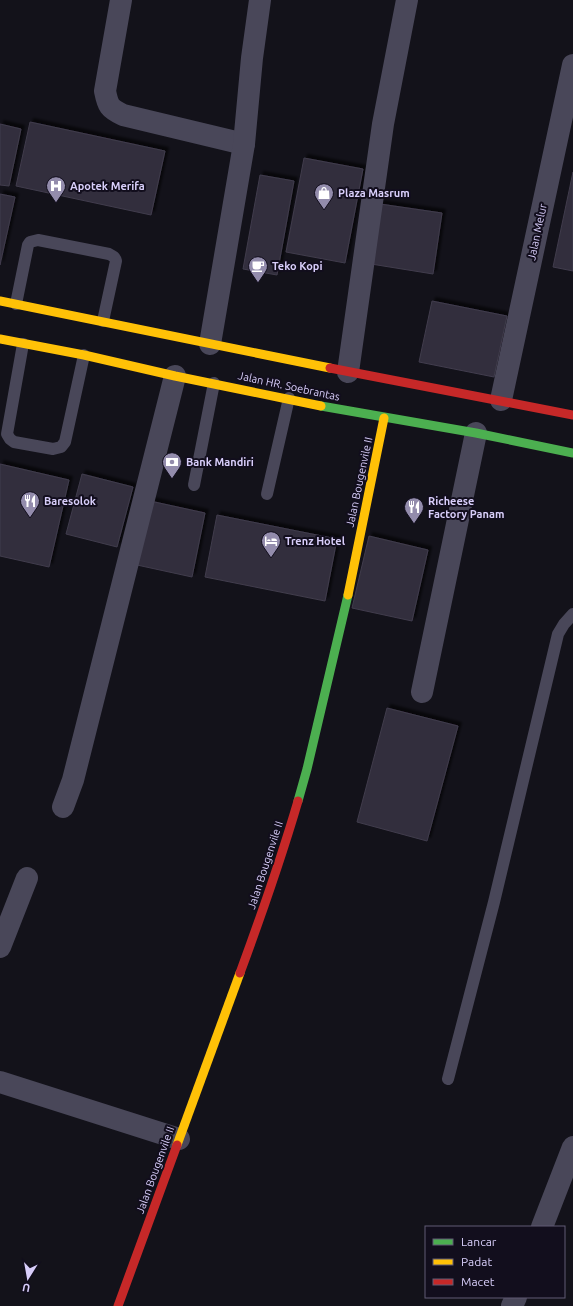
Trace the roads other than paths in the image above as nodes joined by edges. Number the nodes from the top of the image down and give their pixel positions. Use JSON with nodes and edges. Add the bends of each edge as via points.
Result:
{"nodes":[{"id":1,"x":121,"y":0,"type":"edge"},
{"id":2,"x":260,"y":0,"type":"edge"},
{"id":3,"x":407,"y":0,"type":"edge"},
{"id":4,"x":573,"y":65,"type":"edge"},
{"id":5,"x":244,"y":144,"type":"junction"},
{"id":6,"x":0,"y":301,"type":"edge"},
{"id":7,"x":16,"y":304,"type":"junction"},
{"id":8,"x":102,"y":321,"type":"junction"},
{"id":9,"x":0,"y":339,"type":"edge"},
{"id":10,"x":23,"y":344,"type":"junction"},
{"id":11,"x":210,"y":344,"type":"junction"},
{"id":12,"x":84,"y":356,"type":"junction"},
{"id":13,"x":348,"y":372,"type":"junction"},
{"id":14,"x":175,"y":376,"type":"junction"},
{"id":15,"x":214,"y":383,"type":"junction"},
{"id":16,"x":289,"y":398,"type":"junction"},
{"id":17,"x":500,"y":400,"type":"junction"},
{"id":18,"x":573,"y":414,"type":"edge"},
{"id":19,"x":384,"y":418,"type":"junction"},
{"id":20,"x":476,"y":433,"type":"junction"},
{"id":21,"x":573,"y":453,"type":"edge"},
{"id":22,"x":194,"y":485,"type":"dead end"},
{"id":23,"x":266,"y":494,"type":"dead end"},
{"id":24,"x":573,"y":614,"type":"edge"},
{"id":25,"x":422,"y":692,"type":"dead end"},
{"id":26,"x":64,"y":807,"type":"dead end"},
{"id":27,"x":27,"y":878,"type":"dead end"},
{"id":28,"x":0,"y":947,"type":"edge"},
{"id":29,"x":448,"y":1079,"type":"dead end"},
{"id":30,"x":0,"y":1082,"type":"edge"},
{"id":31,"x":179,"y":1139,"type":"junction"},
{"id":32,"x":573,"y":1147,"type":"edge"},
{"id":33,"x":542,"y":1226,"type":"edge"},
{"id":34,"x":118,"y":1306,"type":"edge"}],
"edges":[{"from":1,"to":5,"type":"street","via":[[105,91],[107,104],[123,115]]},
{"from":2,"to":5,"type":"street"},
{"from":3,"to":13,"type":"street","via":[[382,124]]},
{"from":4,"to":17,"type":"street","name":"Jalan Melur"},
{"from":5,"to":11,"type":"street"},
{"from":6,"to":7,"type":"main road"},
{"from":7,"to":8,"type":"main road"},
{"from":7,"to":8,"type":"lane","via":[[30,242],[38,240],[109,254],[116,261]]},
{"from":8,"to":11,"type":"main road"},
{"from":9,"to":10,"type":"main road","name":"Jalan HR. Soebrantas"},
{"from":10,"to":12,"type":"main road","name":"Jalan HR. Soebrantas"},
{"from":10,"to":12,"type":"lane","via":[[7,434],[14,442],[54,449],[65,442]]},
{"from":11,"to":13,"type":"main road"},
{"from":12,"to":14,"type":"main road","name":"Jalan HR. Soebrantas"},
{"from":13,"to":17,"type":"main road"},
{"from":14,"to":15,"type":"main road","name":"Jalan HR. Soebrantas"},
{"from":14,"to":26,"type":"street"},
{"from":15,"to":16,"type":"main road","name":"Jalan HR. Soebrantas"},
{"from":15,"to":22,"type":"lane"},
{"from":16,"to":19,"type":"main road","name":"Jalan HR. Soebrantas"},
{"from":16,"to":23,"type":"lane"},
{"from":17,"to":18,"type":"main road"},
{"from":19,"to":20,"type":"main road","name":"Jalan HR. Soebrantas"},
{"from":19,"to":31,"type":"main road","name":"Jalan Bougenvile II","via":[[345,609],[288,836]]},
{"from":20,"to":21,"type":"main road","name":"Jalan HR. Soebrantas"},
{"from":20,"to":25,"type":"street"},
{"from":24,"to":29,"type":"lane","via":[[558,634],[496,895]]},
{"from":27,"to":28,"type":"street"},
{"from":30,"to":31,"type":"street"},
{"from":31,"to":34,"type":"main road","name":"Jalan Bougenvile II"},
{"from":32,"to":33,"type":"street"}]}
